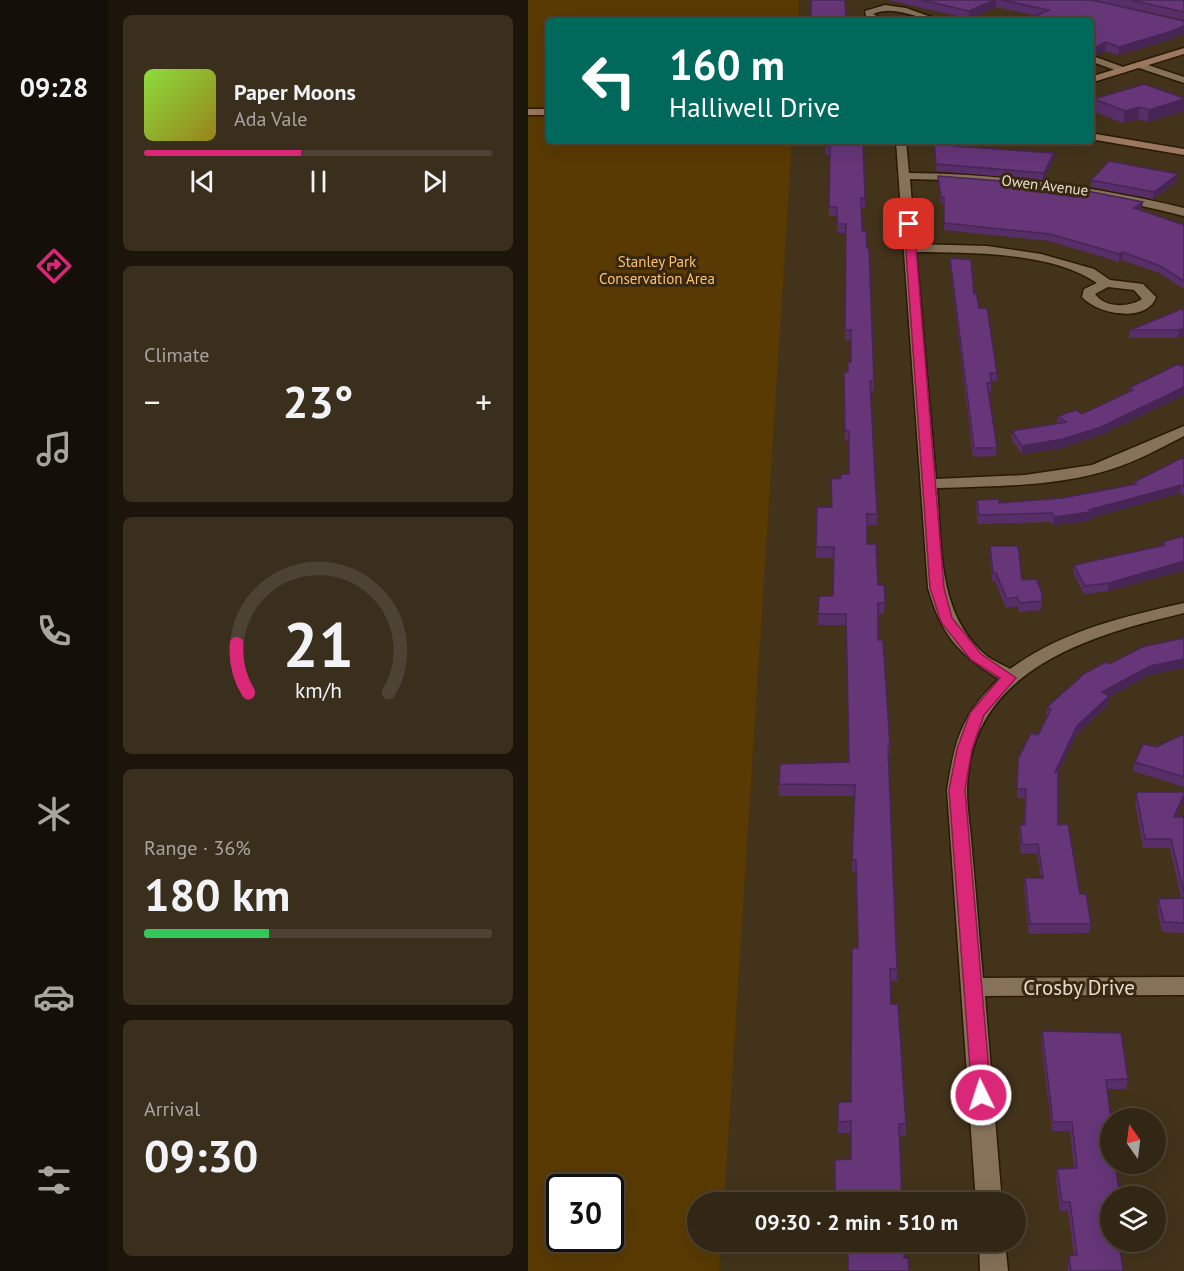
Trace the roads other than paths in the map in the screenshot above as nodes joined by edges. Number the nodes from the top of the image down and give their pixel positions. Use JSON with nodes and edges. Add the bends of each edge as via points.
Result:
{"nodes":[{"id":1,"x":911,"y":15,"type":"junction"},
{"id":2,"x":870,"y":18,"type":"edge"},
{"id":3,"x":906,"y":18,"type":"edge"},
{"id":4,"x":924,"y":18,"type":"edge"},
{"id":5,"x":1184,"y":51,"type":"edge"},
{"id":6,"x":1094,"y":59,"type":"edge"},
{"id":7,"x":1139,"y":65,"type":"junction"},
{"id":8,"x":1123,"y":70,"type":"junction"},
{"id":9,"x":1094,"y":79,"type":"edge"},
{"id":10,"x":1184,"y":80,"type":"edge"},
{"id":11,"x":528,"y":112,"type":"edge"},
{"id":12,"x":546,"y":112,"type":"edge"},
{"id":13,"x":1094,"y":137,"type":"edge"},
{"id":14,"x":901,"y":144,"type":"edge"},
{"id":15,"x":1184,"y":152,"type":"edge"},
{"id":16,"x":904,"y":176,"type":"junction"},
{"id":17,"x":1184,"y":212,"type":"edge"},
{"id":18,"x":911,"y":248,"type":"junction"},
{"id":19,"x":1106,"y":283,"type":"dead end"},
{"id":20,"x":1184,"y":430,"type":"edge"},
{"id":21,"x":930,"y":484,"type":"junction"},
{"id":22,"x":1184,"y":608,"type":"edge"},
{"id":23,"x":1009,"y":678,"type":"junction"},
{"id":24,"x":1184,"y":986,"type":"edge"},
{"id":25,"x":973,"y":987,"type":"junction"},
{"id":26,"x":988,"y":1192,"type":"edge"},
{"id":27,"x":993,"y":1252,"type":"edge"},
{"id":28,"x":994,"y":1271,"type":"edge"}],
"edges":[{"from":1,"to":2,"type":"street","via":[[894,8],[878,9],[868,13]]},
{"from":1,"to":3,"type":"street"},
{"from":1,"to":4,"type":"street"},
{"from":5,"to":7,"type":"street"},
{"from":6,"to":8,"type":"street"},
{"from":7,"to":8,"type":"street"},
{"from":7,"to":10,"type":"street"},
{"from":8,"to":9,"type":"street"},
{"from":11,"to":12,"type":"street"},
{"from":13,"to":15,"type":"street"},
{"from":14,"to":16,"type":"street"},
{"from":16,"to":17,"type":"street","name":"Owen Avenue","via":[[1031,182],[1125,196]]},
{"from":16,"to":18,"type":"street"},
{"from":18,"to":19,"type":"street","via":[[987,250],[1041,258],[1090,272]]},
{"from":18,"to":21,"type":"street"},
{"from":20,"to":21,"type":"street","via":[[1130,457],[1083,472],[1004,482]]},
{"from":21,"to":23,"type":"street","via":[[937,588],[945,619],[976,657]]},
{"from":22,"to":23,"type":"street","via":[[1097,630],[1044,652]]},
{"from":23,"to":25,"type":"street","via":[[977,713],[964,749],[957,790]]},
{"from":24,"to":25,"type":"street","name":"Crosby Drive"},
{"from":25,"to":26,"type":"street"},
{"from":27,"to":28,"type":"street"}]}
